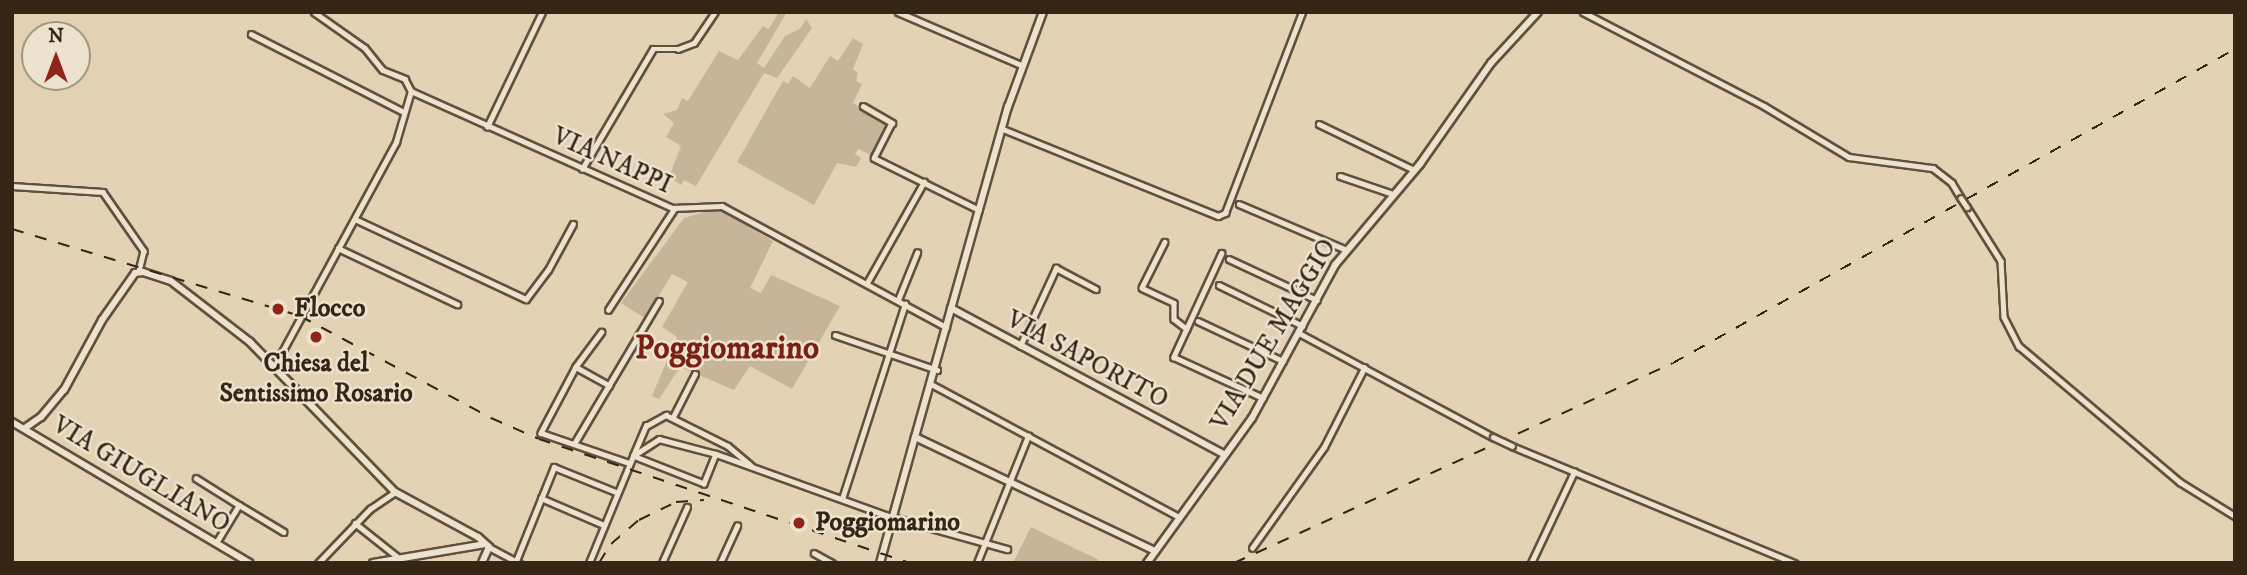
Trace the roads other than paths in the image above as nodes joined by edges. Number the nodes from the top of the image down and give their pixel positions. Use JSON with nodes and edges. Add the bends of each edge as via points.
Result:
{"nodes":[{"id":1,"x":314,"y":12,"type":"edge"},
{"id":2,"x":542,"y":12,"type":"edge"},
{"id":3,"x":715,"y":12,"type":"edge"},
{"id":4,"x":898,"y":12,"type":"edge"},
{"id":5,"x":1043,"y":12,"type":"edge"},
{"id":6,"x":1302,"y":12,"type":"edge"},
{"id":7,"x":1538,"y":12,"type":"edge"},
{"id":8,"x":1583,"y":12,"type":"edge"},
{"id":9,"x":251,"y":34,"type":"dead end"},
{"id":10,"x":1021,"y":65,"type":"junction"},
{"id":11,"x":411,"y":91,"type":"junction"},
{"id":12,"x":863,"y":106,"type":"dead end"},
{"id":13,"x":402,"y":111,"type":"junction"},
{"id":14,"x":1319,"y":124,"type":"dead end"},
{"id":15,"x":487,"y":127,"type":"junction"},
{"id":16,"x":1003,"y":129,"type":"junction"},
{"id":17,"x":582,"y":169,"type":"junction"},
{"id":18,"x":1414,"y":170,"type":"junction"},
{"id":19,"x":1340,"y":176,"type":"dead end"},
{"id":20,"x":924,"y":182,"type":"junction"},
{"id":21,"x":12,"y":186,"type":"edge"},
{"id":22,"x":1393,"y":194,"type":"junction"},
{"id":23,"x":1239,"y":204,"type":"dead end"},
{"id":24,"x":674,"y":209,"type":"junction"},
{"id":25,"x":979,"y":210,"type":"junction"},
{"id":26,"x":355,"y":219,"type":"junction"},
{"id":27,"x":573,"y":224,"type":"dead end"},
{"id":28,"x":1165,"y":242,"type":"dead end"},
{"id":29,"x":338,"y":248,"type":"junction"},
{"id":30,"x":1347,"y":250,"type":"junction"},
{"id":31,"x":917,"y":253,"type":"dead end"},
{"id":32,"x":1222,"y":253,"type":"dead end"},
{"id":33,"x":1229,"y":259,"type":"dead end"},
{"id":34,"x":139,"y":271,"type":"junction"},
{"id":35,"x":867,"y":284,"type":"junction"},
{"id":36,"x":1219,"y":285,"type":"dead end"},
{"id":37,"x":1096,"y":289,"type":"dead end"},
{"id":38,"x":659,"y":300,"type":"dead end"},
{"id":39,"x":898,"y":300,"type":"junction"},
{"id":40,"x":1317,"y":300,"type":"junction"},
{"id":41,"x":457,"y":304,"type":"dead end"},
{"id":42,"x":905,"y":304,"type":"junction"},
{"id":43,"x":951,"y":308,"type":"junction"},
{"id":44,"x":608,"y":310,"type":"dead end"},
{"id":45,"x":1198,"y":321,"type":"dead end"},
{"id":46,"x":946,"y":327,"type":"junction"},
{"id":47,"x":1187,"y":329,"type":"junction"},
{"id":48,"x":1301,"y":330,"type":"junction"},
{"id":49,"x":602,"y":332,"type":"dead end"},
{"id":50,"x":835,"y":335,"type":"dead end"},
{"id":51,"x":1020,"y":346,"type":"junction"},
{"id":52,"x":888,"y":352,"type":"junction"},
{"id":53,"x":1284,"y":361,"type":"junction"},
{"id":54,"x":275,"y":365,"type":"junction"},
{"id":55,"x":576,"y":367,"type":"junction"},
{"id":56,"x":1364,"y":368,"type":"junction"},
{"id":57,"x":937,"y":370,"type":"junction"},
{"id":58,"x":695,"y":374,"type":"dead end"},
{"id":59,"x":933,"y":385,"type":"junction"},
{"id":60,"x":609,"y":386,"type":"junction"},
{"id":61,"x":1264,"y":398,"type":"junction"},
{"id":62,"x":673,"y":417,"type":"junction"},
{"id":63,"x":12,"y":422,"type":"edge"},
{"id":64,"x":25,"y":428,"type":"junction"},
{"id":65,"x":1028,"y":436,"type":"junction"},
{"id":66,"x":915,"y":437,"type":"junction"},
{"id":67,"x":574,"y":444,"type":"junction"},
{"id":68,"x":716,"y":454,"type":"junction"},
{"id":69,"x":1223,"y":454,"type":"junction"},
{"id":70,"x":633,"y":456,"type":"junction"},
{"id":71,"x":629,"y":463,"type":"junction"},
{"id":72,"x":754,"y":468,"type":"junction"},
{"id":73,"x":1574,"y":471,"type":"junction"},
{"id":74,"x":197,"y":478,"type":"dead end"},
{"id":75,"x":1009,"y":481,"type":"junction"},
{"id":76,"x":395,"y":492,"type":"junction"},
{"id":77,"x":616,"y":492,"type":"junction"},
{"id":78,"x":541,"y":498,"type":"junction"},
{"id":79,"x":842,"y":499,"type":"junction"},
{"id":80,"x":239,"y":505,"type":"junction"},
{"id":81,"x":687,"y":507,"type":"dead end"},
{"id":82,"x":2235,"y":516,"type":"edge"},
{"id":83,"x":894,"y":517,"type":"junction"},
{"id":84,"x":1179,"y":517,"type":"junction"},
{"id":85,"x":355,"y":523,"type":"junction"},
{"id":86,"x":604,"y":525,"type":"junction"},
{"id":87,"x":737,"y":526,"type":"dead end"},
{"id":88,"x":284,"y":531,"type":"dead end"},
{"id":89,"x":216,"y":543,"type":"junction"},
{"id":90,"x":985,"y":543,"type":"junction"},
{"id":91,"x":484,"y":545,"type":"junction"},
{"id":92,"x":1252,"y":548,"type":"dead end"},
{"id":93,"x":1007,"y":549,"type":"dead end"},
{"id":94,"x":1155,"y":551,"type":"junction"},
{"id":95,"x":814,"y":553,"type":"dead end"},
{"id":96,"x":400,"y":558,"type":"junction"},
{"id":97,"x":517,"y":562,"type":"edge"},
{"id":98,"x":249,"y":563,"type":"edge"},
{"id":99,"x":318,"y":563,"type":"edge"},
{"id":100,"x":373,"y":563,"type":"edge"},
{"id":101,"x":482,"y":563,"type":"edge"},
{"id":102,"x":589,"y":563,"type":"edge"},
{"id":103,"x":662,"y":563,"type":"edge"},
{"id":104,"x":720,"y":563,"type":"edge"},
{"id":105,"x":832,"y":563,"type":"edge"},
{"id":106,"x":880,"y":563,"type":"edge"},
{"id":107,"x":977,"y":563,"type":"edge"},
{"id":108,"x":1147,"y":563,"type":"edge"},
{"id":109,"x":1531,"y":563,"type":"edge"},
{"id":110,"x":1796,"y":563,"type":"edge"}],
"edges":[{"from":1,"to":11,"type":"street","name":"VIA NAPPI","via":[[365,48],[383,70],[405,79]]},
{"from":2,"to":15,"type":"street"},
{"from":3,"to":17,"type":"street","via":[[690,45],[653,49]]},
{"from":4,"to":10,"type":"street"},
{"from":5,"to":10,"type":"street"},
{"from":6,"to":16,"type":"street","via":[[1225,213],[1218,216]]},
{"from":7,"to":18,"type":"street","name":"VIA DUE MAGGIO","via":[[1491,63]]},
{"from":8,"to":82,"type":"street","bridge":true,"via":[[1764,106],[1849,157],[1933,168],[1952,183],[2003,266],[2004,317],[2019,346],[2180,482]]},
{"from":9,"to":13,"type":"street"},
{"from":10,"to":16,"type":"street"},
{"from":11,"to":13,"type":"street"},
{"from":11,"to":15,"type":"street","name":"VIA NAPPI"},
{"from":12,"to":20,"type":"street","via":[[892,123],[874,158]]},
{"from":13,"to":26,"type":"street","via":[[396,142]]},
{"from":14,"to":18,"type":"street"},
{"from":15,"to":17,"type":"street","name":"VIA NAPPI"},
{"from":16,"to":25,"type":"street"},
{"from":17,"to":24,"type":"street","name":"VIA NAPPI"},
{"from":18,"to":22,"type":"street","name":"VIA DUE MAGGIO"},
{"from":19,"to":22,"type":"street"},
{"from":20,"to":25,"type":"street"},
{"from":20,"to":35,"type":"street"},
{"from":21,"to":34,"type":"street","via":[[103,192],[144,251]]},
{"from":22,"to":30,"type":"street","name":"VIA DUE MAGGIO"},
{"from":23,"to":30,"type":"street"},
{"from":24,"to":35,"type":"street","name":"VIA NAPPI","via":[[722,206]]},
{"from":24,"to":44,"type":"street"},
{"from":25,"to":43,"type":"street"},
{"from":26,"to":27,"type":"street","via":[[526,299]]},
{"from":26,"to":29,"type":"street"},
{"from":28,"to":47,"type":"street","via":[[1142,288],[1174,303],[1174,319]]},
{"from":29,"to":41,"type":"street"},
{"from":29,"to":54,"type":"street"},
{"from":30,"to":40,"type":"street","name":"VIA DUE MAGGIO"},
{"from":31,"to":39,"type":"street"},
{"from":32,"to":47,"type":"street"},
{"from":33,"to":40,"type":"street"},
{"from":34,"to":54,"type":"street","via":[[171,281]]},
{"from":34,"to":64,"type":"street","via":[[102,320],[64,390]]},
{"from":35,"to":39,"type":"street","name":"VIA NAPPI"},
{"from":36,"to":48,"type":"street"},
{"from":37,"to":51,"type":"street","via":[[1056,268]]},
{"from":38,"to":60,"type":"street"},
{"from":39,"to":42,"type":"street","name":"VIA NAPPI"},
{"from":40,"to":48,"type":"street","name":"VIA DUE MAGGIO"},
{"from":42,"to":46,"type":"street","name":"VIA NAPPI"},
{"from":42,"to":52,"type":"street"},
{"from":43,"to":46,"type":"street"},
{"from":43,"to":51,"type":"street","name":"VIA SAPORITO"},
{"from":45,"to":53,"type":"street"},
{"from":46,"to":57,"type":"street"},
{"from":47,"to":61,"type":"street","via":[[1174,357]]},
{"from":48,"to":53,"type":"street","name":"VIA DUE MAGGIO"},
{"from":48,"to":56,"type":"street"},
{"from":49,"to":55,"type":"street"},
{"from":50,"to":52,"type":"street"},
{"from":51,"to":69,"type":"street","name":"VIA SAPORITO"},
{"from":52,"to":57,"type":"street"},
{"from":52,"to":79,"type":"street"},
{"from":53,"to":61,"type":"street","name":"VIA DUE MAGGIO"},
{"from":54,"to":76,"type":"street"},
{"from":55,"to":60,"type":"street"},
{"from":55,"to":67,"type":"street","via":[[541,433]]},
{"from":56,"to":73,"type":"street","bridge":true,"via":[[1493,437]]},
{"from":56,"to":92,"type":"street","via":[[1324,447]]},
{"from":57,"to":59,"type":"street"},
{"from":58,"to":62,"type":"street"},
{"from":59,"to":65,"type":"street"},
{"from":59,"to":66,"type":"street"},
{"from":60,"to":67,"type":"street"},
{"from":61,"to":69,"type":"street","name":"VIA DUE MAGGIO"},
{"from":62,"to":70,"type":"street","via":[[661,414],[651,420]]},
{"from":62,"to":72,"type":"street","via":[[728,446]]},
{"from":63,"to":64,"type":"street","name":"VIA GIUGLIANO"},
{"from":64,"to":89,"type":"street","name":"VIA GIUGLIANO"},
{"from":65,"to":75,"type":"street"},
{"from":65,"to":84,"type":"street"},
{"from":66,"to":75,"type":"street"},
{"from":66,"to":83,"type":"street"},
{"from":67,"to":71,"type":"street"},
{"from":68,"to":70,"type":"street","via":[[668,439],[649,442]]},
{"from":68,"to":70,"type":"street","via":[[704,484]]},
{"from":68,"to":72,"type":"street"},
{"from":69,"to":84,"type":"street","name":"VIA DUE MAGGIO"},
{"from":70,"to":71,"type":"street"},
{"from":71,"to":77,"type":"street"},
{"from":72,"to":79,"type":"street"},
{"from":73,"to":109,"type":"street"},
{"from":73,"to":110,"type":"street"},
{"from":74,"to":80,"type":"street"},
{"from":75,"to":90,"type":"street"},
{"from":75,"to":94,"type":"street"},
{"from":76,"to":85,"type":"street"},
{"from":76,"to":91,"type":"street"},
{"from":77,"to":78,"type":"street","via":[[554,467]]},
{"from":77,"to":86,"type":"street"},
{"from":78,"to":86,"type":"street"},
{"from":78,"to":97,"type":"street"},
{"from":79,"to":83,"type":"street"},
{"from":80,"to":88,"type":"street"},
{"from":80,"to":89,"type":"street"},
{"from":81,"to":103,"type":"street"},
{"from":83,"to":90,"type":"street"},
{"from":83,"to":106,"type":"street"},
{"from":84,"to":94,"type":"street","name":"VIA DUE MAGGIO"},
{"from":85,"to":96,"type":"street"},
{"from":85,"to":99,"type":"street"},
{"from":86,"to":102,"type":"street"},
{"from":87,"to":104,"type":"street"},
{"from":89,"to":98,"type":"street","name":"VIA GIUGLIANO"},
{"from":90,"to":93,"type":"street"},
{"from":90,"to":107,"type":"street"},
{"from":91,"to":96,"type":"street"},
{"from":91,"to":97,"type":"street"},
{"from":91,"to":101,"type":"street"},
{"from":94,"to":108,"type":"street","name":"VIA DUE MAGGIO"},
{"from":95,"to":105,"type":"street"},
{"from":96,"to":100,"type":"street"}]}
